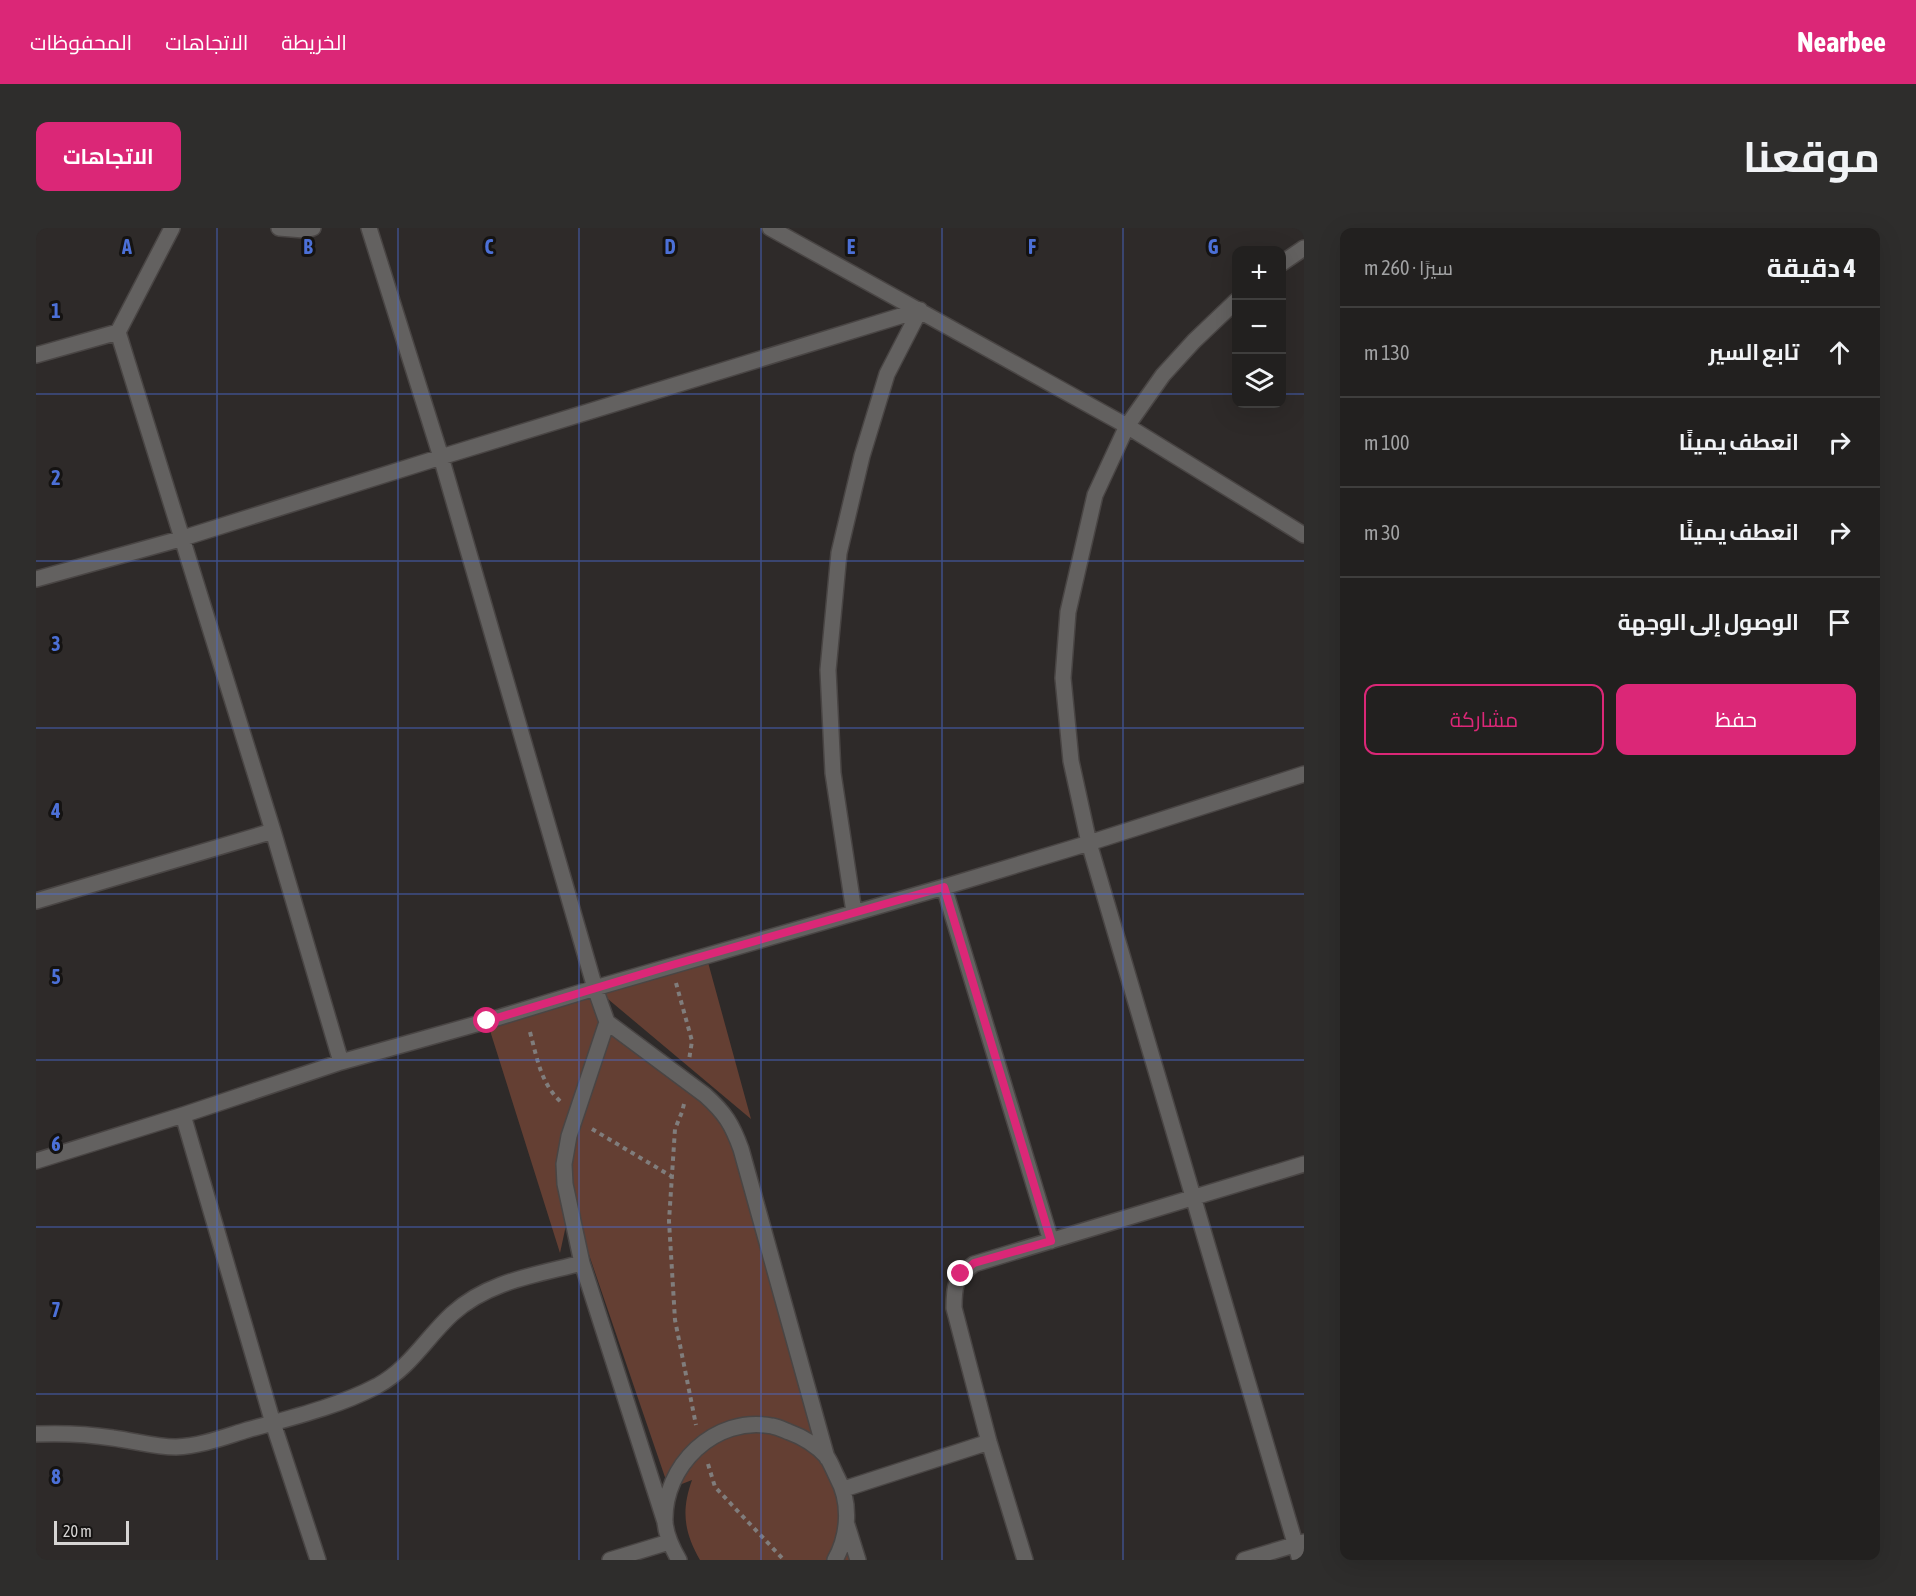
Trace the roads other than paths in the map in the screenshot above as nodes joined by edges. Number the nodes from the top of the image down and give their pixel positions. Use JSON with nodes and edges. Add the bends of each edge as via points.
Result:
{"nodes":[{"id":1,"x":171,"y":228,"type":"edge"},
{"id":2,"x":279,"y":228,"type":"edge"},
{"id":3,"x":313,"y":228,"type":"edge"},
{"id":4,"x":369,"y":228,"type":"edge"},
{"id":5,"x":770,"y":228,"type":"edge"},
{"id":6,"x":1304,"y":248,"type":"edge"},
{"id":7,"x":1286,"y":260,"type":"edge"},
{"id":8,"x":1232,"y":305,"type":"edge"},
{"id":9,"x":920,"y":310,"type":"junction"},
{"id":10,"x":117,"y":332,"type":"junction"},
{"id":11,"x":36,"y":356,"type":"edge"},
{"id":12,"x":1127,"y":426,"type":"junction"},
{"id":13,"x":441,"y":457,"type":"junction"},
{"id":14,"x":1304,"y":535,"type":"edge"},
{"id":15,"x":180,"y":539,"type":"junction"},
{"id":16,"x":36,"y":579,"type":"edge"},
{"id":17,"x":1304,"y":774,"type":"edge"},
{"id":18,"x":273,"y":831,"type":"junction"},
{"id":19,"x":1089,"y":843,"type":"junction"},
{"id":20,"x":944,"y":887,"type":"junction"},
{"id":21,"x":36,"y":901,"type":"edge"},
{"id":22,"x":854,"y":912,"type":"junction"},
{"id":23,"x":595,"y":988,"type":"junction"},
{"id":24,"x":607,"y":1022,"type":"junction"},
{"id":25,"x":341,"y":1062,"type":"junction"},
{"id":26,"x":183,"y":1115,"type":"junction"},
{"id":27,"x":36,"y":1161,"type":"edge"},
{"id":28,"x":1304,"y":1164,"type":"edge"},
{"id":29,"x":1194,"y":1198,"type":"junction"},
{"id":30,"x":1051,"y":1241,"type":"junction"},
{"id":31,"x":582,"y":1263,"type":"junction"},
{"id":32,"x":273,"y":1423,"type":"junction"},
{"id":33,"x":36,"y":1434,"type":"edge"},
{"id":34,"x":989,"y":1442,"type":"junction"},
{"id":35,"x":827,"y":1458,"type":"junction"},
{"id":36,"x":844,"y":1489,"type":"junction"},
{"id":37,"x":665,"y":1522,"type":"junction"},
{"id":38,"x":847,"y":1524,"type":"junction"},
{"id":39,"x":669,"y":1542,"type":"junction"},
{"id":40,"x":1300,"y":1544,"type":"edge"},
{"id":41,"x":318,"y":1560,"type":"edge"},
{"id":42,"x":610,"y":1560,"type":"edge"},
{"id":43,"x":679,"y":1560,"type":"edge"},
{"id":44,"x":835,"y":1560,"type":"edge"},
{"id":45,"x":858,"y":1560,"type":"edge"},
{"id":46,"x":1025,"y":1560,"type":"edge"},
{"id":47,"x":1244,"y":1560,"type":"edge"},
{"id":48,"x":1300,"y":1560,"type":"edge"}],
"edges":[{"from":1,"to":10,"type":"street"},
{"from":2,"to":3,"type":"street"},
{"from":4,"to":13,"type":"street"},
{"from":5,"to":9,"type":"street"},
{"from":6,"to":7,"type":"street"},
{"from":8,"to":12,"type":"street","via":[[1162,375]]},
{"from":9,"to":12,"type":"street"},
{"from":9,"to":13,"type":"street"},
{"from":9,"to":22,"type":"street","via":[[887,374],[839,553],[828,670],[833,773]]},
{"from":10,"to":11,"type":"street"},
{"from":10,"to":15,"type":"street"},
{"from":12,"to":14,"type":"street"},
{"from":12,"to":19,"type":"street","via":[[1095,495],[1068,612],[1063,678],[1071,761]]},
{"from":13,"to":15,"type":"street"},
{"from":13,"to":23,"type":"street"},
{"from":15,"to":16,"type":"street"},
{"from":15,"to":18,"type":"street"},
{"from":17,"to":19,"type":"street"},
{"from":18,"to":21,"type":"street"},
{"from":18,"to":25,"type":"street"},
{"from":19,"to":20,"type":"street"},
{"from":19,"to":29,"type":"street"},
{"from":20,"to":22,"type":"street"},
{"from":20,"to":30,"type":"street"},
{"from":22,"to":23,"type":"street"},
{"from":23,"to":24,"type":"street"},
{"from":23,"to":25,"type":"street"},
{"from":24,"to":31,"type":"street","via":[[569,1136],[564,1164]]},
{"from":24,"to":35,"type":"street","via":[[720,1107],[732,1124]]},
{"from":25,"to":26,"type":"street"},
{"from":26,"to":27,"type":"street"},
{"from":26,"to":32,"type":"street"},
{"from":28,"to":29,"type":"street"},
{"from":29,"to":30,"type":"street"},
{"from":29,"to":40,"type":"street"},
{"from":30,"to":34,"type":"street","via":[[974,1263],[961,1274],[954,1288],[954,1308]]},
{"from":31,"to":32,"type":"street","via":[[498,1284],[474,1296],[451,1314],[393,1376],[354,1397]]},
{"from":31,"to":37,"type":"street"},
{"from":32,"to":33,"type":"street","via":[[177,1447],[80,1434]]},
{"from":32,"to":41,"type":"street"},
{"from":34,"to":36,"type":"street"},
{"from":34,"to":46,"type":"street"},
{"from":35,"to":36,"type":"street"},
{"from":35,"to":37,"type":"street","via":[[802,1437],[771,1426],[738,1426],[708,1438],[684,1460],[669,1489]]},
{"from":36,"to":38,"type":"street"},
{"from":37,"to":39,"type":"street"},
{"from":38,"to":44,"type":"street"},
{"from":38,"to":45,"type":"street"},
{"from":39,"to":42,"type":"street"},
{"from":39,"to":43,"type":"street"},
{"from":40,"to":47,"type":"street"},
{"from":40,"to":48,"type":"street"}]}
